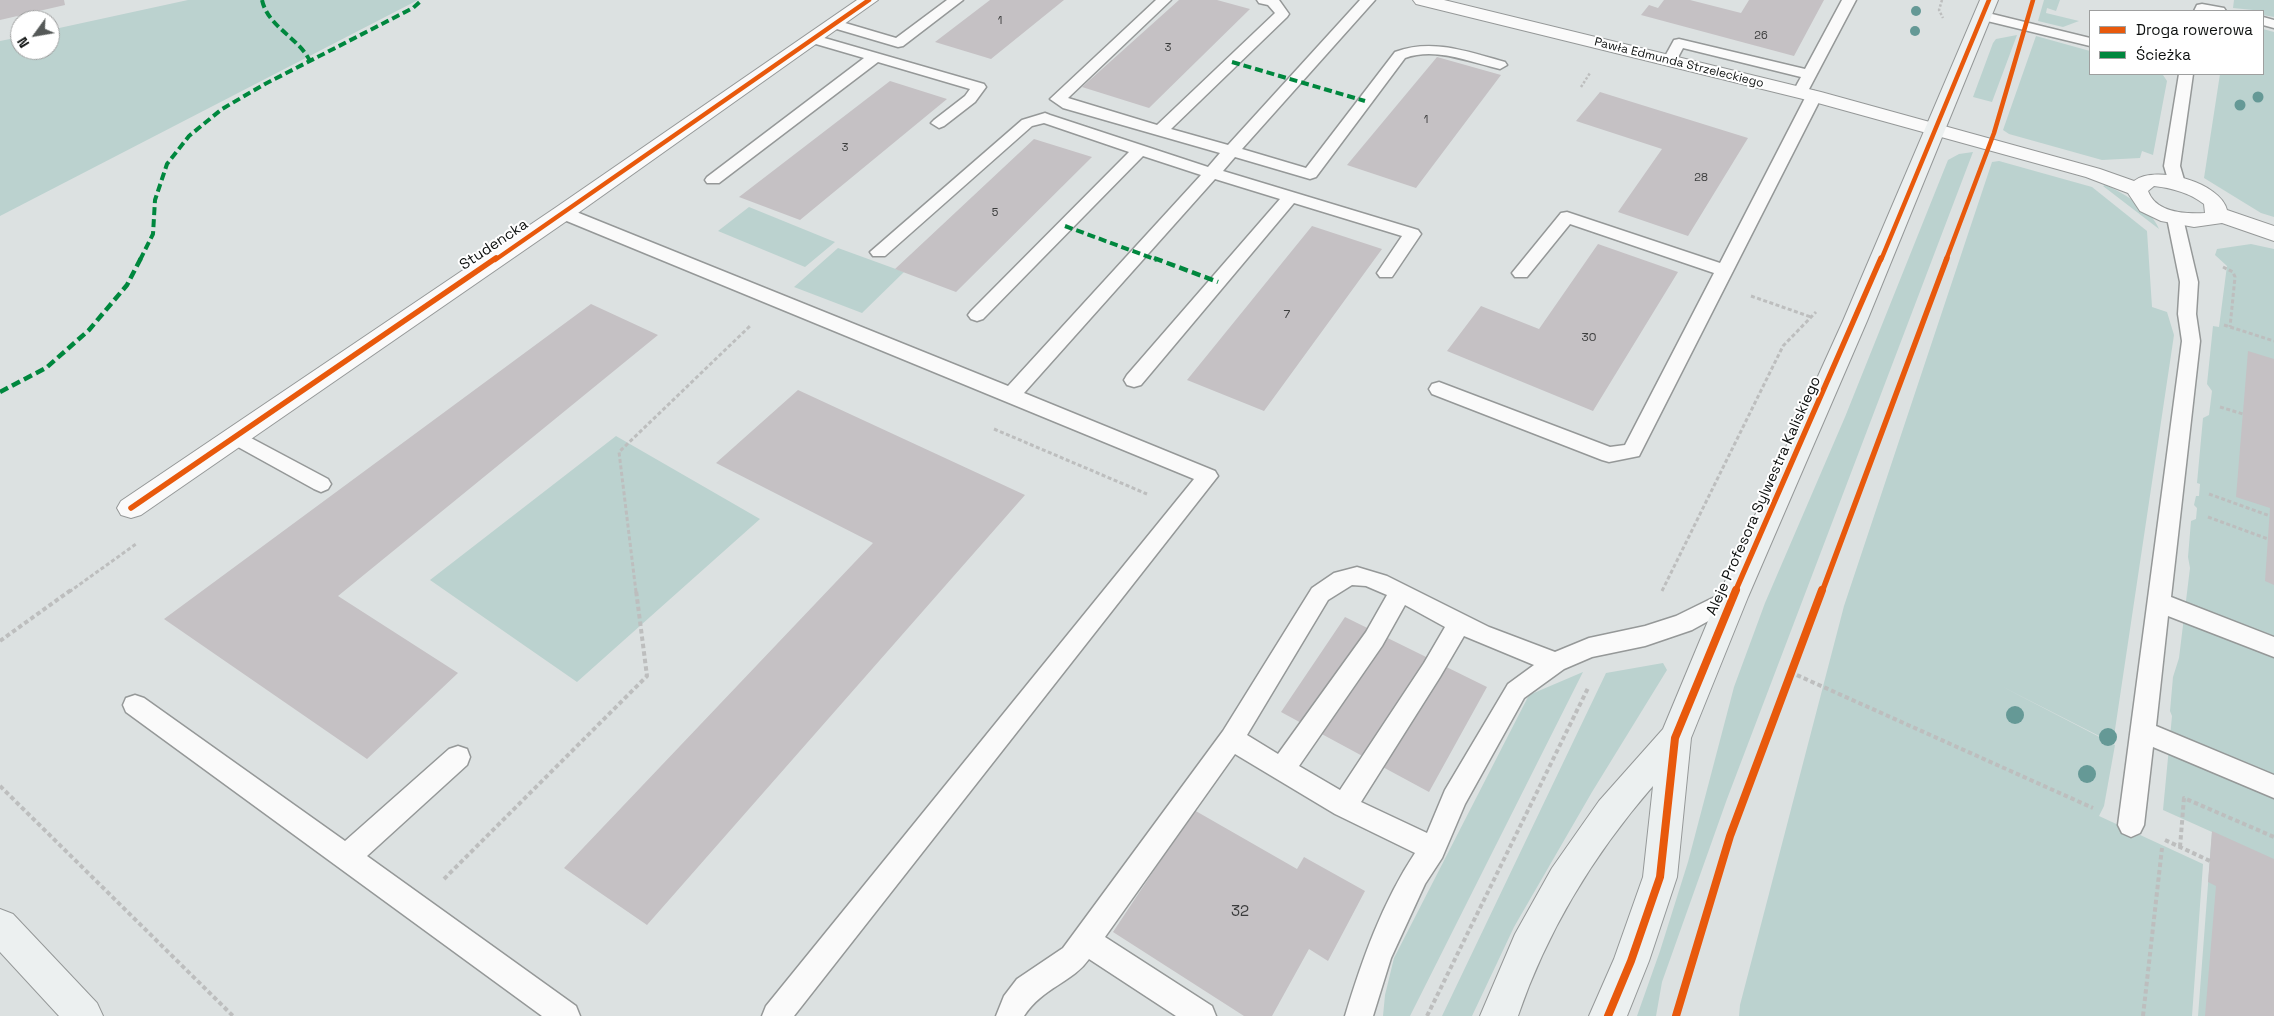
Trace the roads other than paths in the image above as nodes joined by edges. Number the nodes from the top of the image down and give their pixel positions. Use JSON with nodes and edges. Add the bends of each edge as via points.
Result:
{"nodes":[{"id":1,"x":869,"y":0,"type":"edge"},
{"id":2,"x":956,"y":0,"type":"edge"},
{"id":3,"x":1164,"y":0,"type":"edge"},
{"id":4,"x":1264,"y":0,"type":"edge"},
{"id":5,"x":1368,"y":0,"type":"edge"},
{"id":6,"x":1422,"y":0,"type":"edge"},
{"id":7,"x":1850,"y":0,"type":"edge"},
{"id":8,"x":2202,"y":6,"type":"edge"},
{"id":9,"x":1987,"y":8,"type":"edge"},
{"id":10,"x":2216,"y":10,"type":"edge"},
{"id":11,"x":835,"y":24,"type":"junction"},
{"id":12,"x":814,"y":39,"type":"junction"},
{"id":13,"x":2089,"y":42,"type":"edge"},
{"id":14,"x":875,"y":57,"type":"junction"},
{"id":15,"x":1670,"y":60,"type":"junction"},
{"id":16,"x":1500,"y":65,"type":"dead end"},
{"id":17,"x":1810,"y":75,"type":"junction"},
{"id":18,"x":2186,"y":75,"type":"edge"},
{"id":19,"x":1807,"y":94,"type":"junction"},
{"id":20,"x":939,"y":123,"type":"dead end"},
{"id":21,"x":1160,"y":131,"type":"junction"},
{"id":22,"x":1936,"y":131,"type":"junction"},
{"id":23,"x":1140,"y":150,"type":"junction"},
{"id":24,"x":1231,"y":152,"type":"junction"},
{"id":25,"x":1212,"y":173,"type":"junction"},
{"id":26,"x":713,"y":180,"type":"dead end"},
{"id":27,"x":2177,"y":183,"type":"junction"},
{"id":28,"x":2137,"y":189,"type":"junction"},
{"id":29,"x":1290,"y":197,"type":"junction"},
{"id":30,"x":563,"y":214,"type":"junction"},
{"id":31,"x":2217,"y":214,"type":"junction"},
{"id":32,"x":2174,"y":218,"type":"junction"},
{"id":33,"x":2274,"y":234,"type":"edge"},
{"id":34,"x":879,"y":252,"type":"dead end"},
{"id":35,"x":1723,"y":270,"type":"junction"},
{"id":36,"x":1386,"y":272,"type":"dead end"},
{"id":37,"x":1521,"y":273,"type":"dead end"},
{"id":38,"x":977,"y":315,"type":"dead end"},
{"id":39,"x":1134,"y":380,"type":"dead end"},
{"id":40,"x":1440,"y":389,"type":"dead end"},
{"id":41,"x":1011,"y":395,"type":"junction"},
{"id":42,"x":236,"y":437,"type":"junction"},
{"id":43,"x":322,"y":484,"type":"dead end"},
{"id":44,"x":131,"y":508,"type":"dead end"},
{"id":45,"x":1400,"y":593,"type":"junction"},
{"id":46,"x":1733,"y":597,"type":"junction"},
{"id":47,"x":2158,"y":602,"type":"junction"},
{"id":48,"x":1459,"y":623,"type":"junction"},
{"id":49,"x":2274,"y":647,"type":"edge"},
{"id":50,"x":1556,"y":662,"type":"junction"},
{"id":51,"x":135,"y":704,"type":"dead end"},
{"id":52,"x":2144,"y":732,"type":"junction"},
{"id":53,"x":1232,"y":738,"type":"junction"},
{"id":54,"x":1675,"y":738,"type":"junction"},
{"id":55,"x":458,"y":757,"type":"dead end"},
{"id":56,"x":1282,"y":769,"type":"junction"},
{"id":57,"x":2274,"y":787,"type":"edge"},
{"id":58,"x":1344,"y":806,"type":"junction"},
{"id":59,"x":2131,"y":825,"type":"road end"},
{"id":60,"x":1433,"y":849,"type":"junction"},
{"id":61,"x":347,"y":857,"type":"junction"},
{"id":62,"x":0,"y":926,"type":"edge"},
{"id":63,"x":1085,"y":940,"type":"junction"},
{"id":64,"x":84,"y":1016,"type":"edge"},
{"id":65,"x":566,"y":1016,"type":"edge"},
{"id":66,"x":776,"y":1016,"type":"edge"},
{"id":67,"x":1010,"y":1016,"type":"edge"},
{"id":68,"x":1202,"y":1016,"type":"edge"},
{"id":69,"x":1359,"y":1016,"type":"edge"},
{"id":70,"x":1499,"y":1016,"type":"edge"},
{"id":71,"x":1608,"y":1016,"type":"edge"}],
"edges":[{"from":1,"to":11,"type":"street","name":"Studencka"},
{"from":2,"to":11,"type":"lane","via":[[898,43]]},
{"from":3,"to":21,"type":"lane","via":[[1058,99],[1068,105]]},
{"from":4,"to":21,"type":"lane","via":[[1273,2],[1282,14]]},
{"from":5,"to":24,"type":"lane"},
{"from":6,"to":15,"type":"street","name":"Pawła Edmunda Strzeleckiego"},
{"from":7,"to":17,"type":"lane"},
{"from":8,"to":10,"type":"lane"},
{"from":9,"to":13,"type":"lane"},
{"from":9,"to":22,"type":"street","name":"Aleje Profesora Sylwestra Kaliskiego"},
{"from":11,"to":12,"type":"street","name":"Studencka"},
{"from":12,"to":14,"type":"lane"},
{"from":12,"to":30,"type":"street","name":"Studencka"},
{"from":14,"to":20,"type":"lane","via":[[979,88]]},
{"from":14,"to":26,"type":"lane"},
{"from":15,"to":17,"type":"lane","via":[[1679,43]]},
{"from":15,"to":19,"type":"street","name":"Pawła Edmunda Strzeleckiego"},
{"from":16,"to":24,"type":"lane","via":[[1428,48],[1411,49],[1400,55],[1310,174]]},
{"from":17,"to":19,"type":"lane"},
{"from":18,"to":27,"type":"lane","via":[[2172,166]]},
{"from":19,"to":22,"type":"street","name":"Pawła Edmunda Strzeleckiego"},
{"from":19,"to":35,"type":"lane"},
{"from":21,"to":24,"type":"lane"},
{"from":22,"to":28,"type":"street","name":"Pawła Edmunda Strzeleckiego","via":[[2093,172]]},
{"from":22,"to":46,"type":"street","name":"Aleje Profesora Sylwestra Kaliskiego"},
{"from":23,"to":25,"type":"lane"},
{"from":23,"to":34,"type":"lane","via":[[1045,118],[1026,123]]},
{"from":23,"to":38,"type":"lane"},
{"from":24,"to":25,"type":"lane"},
{"from":25,"to":29,"type":"lane"},
{"from":25,"to":41,"type":"lane"},
{"from":27,"to":28,"type":"street","via":[[2154,180]]},
{"from":27,"to":31,"type":"street","via":[[2211,200]]},
{"from":28,"to":32,"type":"street","via":[[2138,195],[2151,208]]},
{"from":29,"to":36,"type":"lane","via":[[1412,234]]},
{"from":29,"to":39,"type":"lane"},
{"from":30,"to":41,"type":"lane"},
{"from":30,"to":42,"type":"street","name":"Studencka"},
{"from":31,"to":32,"type":"street","via":[[2215,218],[2199,222]]},
{"from":31,"to":33,"type":"street"},
{"from":32,"to":47,"type":"lane","via":[[2189,282],[2187,314],[2191,341]]},
{"from":35,"to":37,"type":"lane","via":[[1567,217]]},
{"from":35,"to":40,"type":"lane","via":[[1632,451],[1609,455]]},
{"from":41,"to":66,"type":"lane","via":[[1208,476]]},
{"from":42,"to":43,"type":"lane"},
{"from":42,"to":44,"type":"street","name":"Studencka"},
{"from":45,"to":48,"type":"lane"},
{"from":45,"to":53,"type":"lane","via":[[1381,581],[1356,575],[1336,582],[1320,594]]},
{"from":45,"to":56,"type":"lane","via":[[1374,639]]},
{"from":46,"to":50,"type":"lane","via":[[1684,623],[1645,636],[1589,648]]},
{"from":46,"to":54,"type":"street","name":"Aleje Profesora Sylwestra Kaliskiego"},
{"from":47,"to":49,"type":"lane"},
{"from":47,"to":52,"type":"lane"},
{"from":48,"to":50,"type":"lane","via":[[1518,650]]},
{"from":48,"to":58,"type":"lane"},
{"from":50,"to":60,"type":"lane","via":[[1516,691],[1454,798]]},
{"from":51,"to":61,"type":"lane"},
{"from":52,"to":57,"type":"lane"},
{"from":52,"to":59,"type":"lane"},
{"from":53,"to":56,"type":"lane"},
{"from":53,"to":63,"type":"lane"},
{"from":54,"to":70,"type":"street","name":"Aleje Profesora Sylwestra Kaliskiego","via":[[1592,836],[1556,894],[1509,988]]},
{"from":54,"to":71,"type":"street","name":"Aleje Profesora Sylwestra Kaliskiego","via":[[1660,878]]},
{"from":55,"to":61,"type":"lane"},
{"from":56,"to":58,"type":"lane"},
{"from":58,"to":60,"type":"lane"},
{"from":60,"to":69,"type":"lane","via":[[1416,875],[1378,954]]},
{"from":61,"to":65,"type":"lane"},
{"from":62,"to":64,"type":"street"},
{"from":63,"to":67,"type":"lane","via":[[1073,958],[1037,980]]},
{"from":63,"to":68,"type":"lane"}]}
